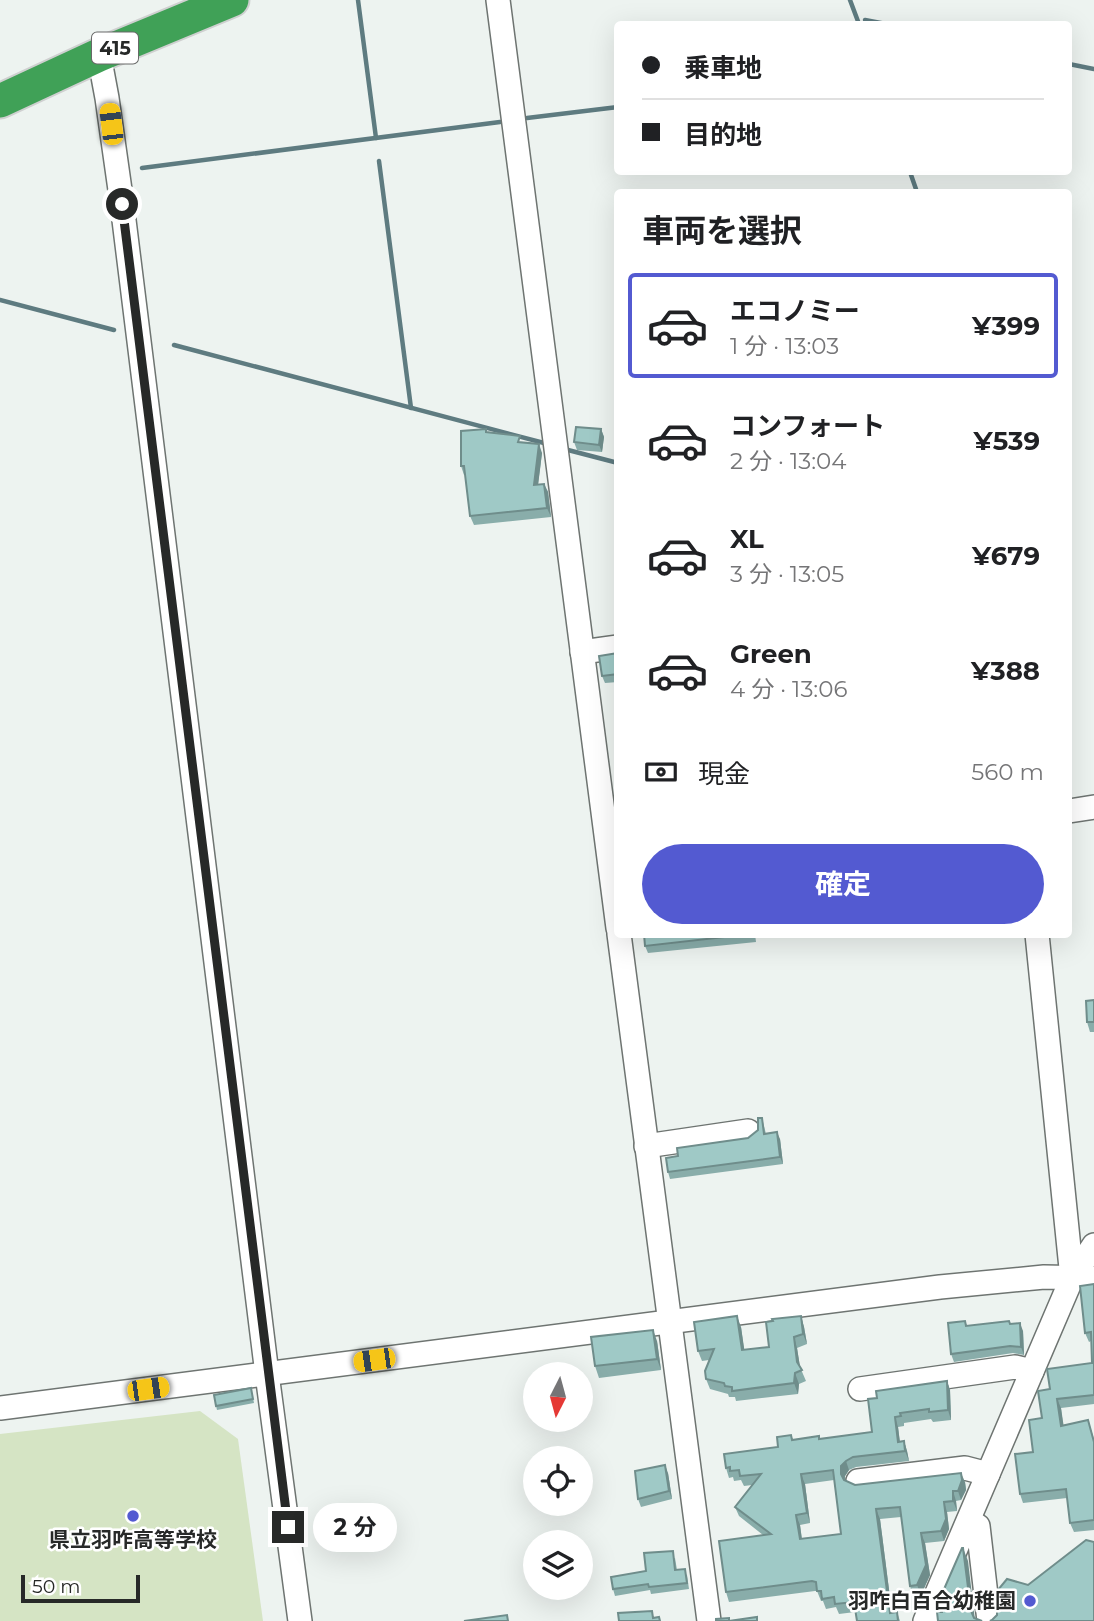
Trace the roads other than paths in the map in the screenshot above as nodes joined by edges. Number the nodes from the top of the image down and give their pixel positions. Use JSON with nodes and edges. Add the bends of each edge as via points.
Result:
{"nodes":[{"id":1,"x":232,"y":0,"type":"edge"},
{"id":2,"x":498,"y":0,"type":"edge"},
{"id":3,"x":99,"y":54,"type":"junction"},
{"id":4,"x":0,"y":101,"type":"edge"},
{"id":5,"x":614,"y":648,"type":"edge"},
{"id":6,"x":582,"y":652,"type":"junction"},
{"id":7,"x":1094,"y":807,"type":"edge"},
{"id":8,"x":1072,"y":810,"type":"edge"},
{"id":9,"x":614,"y":870,"type":"edge"},
{"id":10,"x":619,"y":938,"type":"edge"},
{"id":11,"x":1038,"y":938,"type":"edge"},
{"id":12,"x":748,"y":1131,"type":"dead end"},
{"id":13,"x":646,"y":1146,"type":"junction"},
{"id":14,"x":1094,"y":1245,"type":"edge"},
{"id":15,"x":1083,"y":1278,"type":"edge"},
{"id":16,"x":669,"y":1321,"type":"junction"},
{"id":17,"x":1032,"y":1371,"type":"junction"},
{"id":18,"x":267,"y":1374,"type":"junction"},
{"id":19,"x":860,"y":1389,"type":"dead end"},
{"id":20,"x":0,"y":1408,"type":"edge"},
{"id":21,"x":988,"y":1474,"type":"junction"},
{"id":22,"x":858,"y":1481,"type":"dead end"},
{"id":23,"x":969,"y":1520,"type":"junction"},
{"id":24,"x":300,"y":1621,"type":"edge"},
{"id":25,"x":709,"y":1621,"type":"edge"},
{"id":26,"x":925,"y":1621,"type":"edge"},
{"id":27,"x":989,"y":1621,"type":"edge"}],
"edges":[{"from":1,"to":3,"type":"highway","number":"415"},
{"from":2,"to":6,"type":"street"},
{"from":3,"to":4,"type":"highway","number":"415"},
{"from":3,"to":18,"type":"street","via":[[122,204]]},
{"from":5,"to":6,"type":"street"},
{"from":6,"to":9,"type":"street"},
{"from":7,"to":8,"type":"street"},
{"from":10,"to":13,"type":"street"},
{"from":11,"to":15,"type":"street"},
{"from":12,"to":13,"type":"street"},
{"from":13,"to":16,"type":"street"},
{"from":14,"to":15,"type":"street"},
{"from":15,"to":16,"type":"street","via":[[982,1282]]},
{"from":15,"to":17,"type":"street"},
{"from":16,"to":18,"type":"street"},
{"from":16,"to":25,"type":"street"},
{"from":17,"to":19,"type":"street","via":[[1014,1367]]},
{"from":17,"to":21,"type":"street"},
{"from":18,"to":20,"type":"street"},
{"from":18,"to":24,"type":"street"},
{"from":21,"to":22,"type":"street","via":[[965,1468]]},
{"from":21,"to":23,"type":"street"},
{"from":23,"to":26,"type":"street"},
{"from":23,"to":27,"type":"street","via":[[978,1526]]}]}
